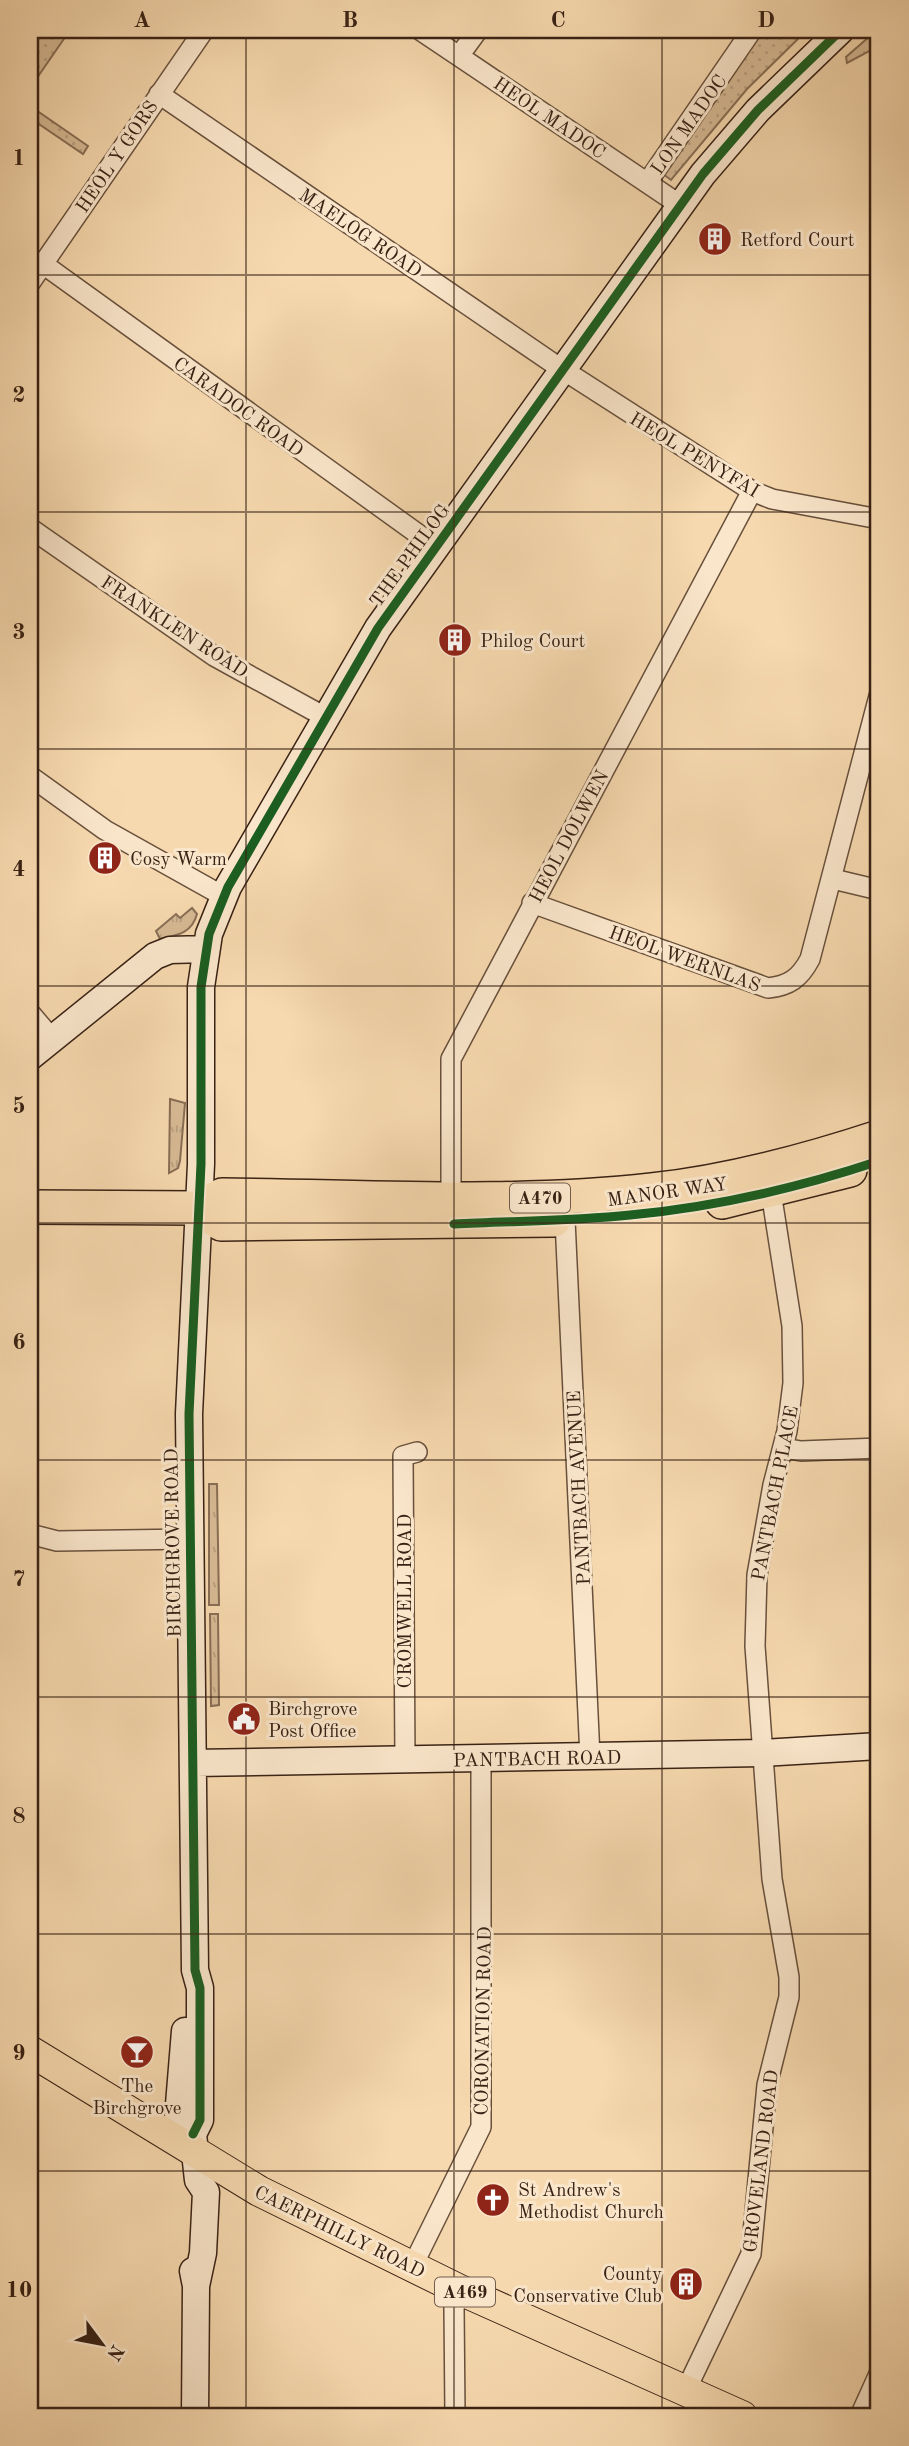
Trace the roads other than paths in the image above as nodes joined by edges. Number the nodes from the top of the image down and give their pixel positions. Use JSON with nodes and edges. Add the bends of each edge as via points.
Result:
{"nodes":[{"id":1,"x":204,"y":30,"type":"edge"},
{"id":2,"x":420,"y":30,"type":"edge"},
{"id":3,"x":478,"y":30,"type":"edge"},
{"id":4,"x":752,"y":30,"type":"edge"},
{"id":5,"x":841,"y":30,"type":"edge"},
{"id":6,"x":459,"y":56,"type":"junction"},
{"id":7,"x":159,"y":94,"type":"junction"},
{"id":8,"x":647,"y":183,"type":"junction"},
{"id":9,"x":680,"y":205,"type":"junction"},
{"id":10,"x":43,"y":264,"type":"junction"},
{"id":11,"x":30,"y":283,"type":"edge"},
{"id":12,"x":563,"y":370,"type":"junction"},
{"id":13,"x":752,"y":491,"type":"junction"},
{"id":14,"x":879,"y":519,"type":"edge"},
{"id":15,"x":30,"y":528,"type":"edge"},
{"id":16,"x":436,"y":547,"type":"junction"},
{"id":17,"x":878,"y":707,"type":"edge"},
{"id":18,"x":326,"y":717,"type":"junction"},
{"id":19,"x":30,"y":776,"type":"edge"},
{"id":20,"x":833,"y":879,"type":"junction"},
{"id":21,"x":879,"y":890,"type":"edge"},
{"id":22,"x":223,"y":896,"type":"junction"},
{"id":23,"x":532,"y":903,"type":"junction"},
{"id":24,"x":206,"y":949,"type":"junction"},
{"id":25,"x":30,"y":1013,"type":"edge"},
{"id":26,"x":53,"y":1040,"type":"junction"},
{"id":27,"x":30,"y":1057,"type":"edge"},
{"id":28,"x":879,"y":1137,"type":"edge"},
{"id":29,"x":879,"y":1161,"type":"edge"},
{"id":30,"x":771,"y":1192,"type":"junction"},
{"id":31,"x":451,"y":1198,"type":"junction"},
{"id":32,"x":30,"y":1207,"type":"edge"},
{"id":33,"x":198,"y":1208,"type":"junction"},
{"id":34,"x":565,"y":1220,"type":"junction"},
{"id":35,"x":783,"y":1448,"type":"junction"},
{"id":36,"x":879,"y":1448,"type":"edge"},
{"id":37,"x":417,"y":1452,"type":"dead end"},
{"id":38,"x":30,"y":1534,"type":"edge"},
{"id":39,"x":190,"y":1539,"type":"junction"},
{"id":40,"x":879,"y":1746,"type":"edge"},
{"id":41,"x":762,"y":1753,"type":"junction"},
{"id":42,"x":590,"y":1757,"type":"junction"},
{"id":43,"x":481,"y":1759,"type":"junction"},
{"id":44,"x":405,"y":1760,"type":"junction"},
{"id":45,"x":194,"y":1763,"type":"junction"},
{"id":46,"x":30,"y":2051,"type":"edge"},
{"id":47,"x":195,"y":2156,"type":"junction"},
{"id":48,"x":412,"y":2267,"type":"junction"},
{"id":49,"x":460,"y":2290,"type":"junction"},
{"id":50,"x":879,"y":2374,"type":"edge"},
{"id":51,"x":685,"y":2392,"type":"junction"},
{"id":52,"x":195,"y":2416,"type":"edge"},
{"id":53,"x":455,"y":2416,"type":"edge"},
{"id":54,"x":741,"y":2416,"type":"edge"},
{"id":55,"x":860,"y":2416,"type":"edge"}],
"edges":[{"from":1,"to":7,"type":"street","name":"HEOL Y GORS"},
{"from":2,"to":6,"type":"street","name":"HEOL MADOC"},
{"from":3,"to":6,"type":"street"},
{"from":4,"to":8,"type":"street","name":"LON MADOC"},
{"from":5,"to":9,"type":"street","name":"THE PHILOG","via":[[742,128]]},
{"from":6,"to":8,"type":"street","name":"HEOL MADOC"},
{"from":7,"to":10,"type":"street","name":"HEOL Y GORS"},
{"from":7,"to":12,"type":"street","name":"MAELOG ROAD"},
{"from":8,"to":9,"type":"street","name":"HEOL MADOC"},
{"from":9,"to":12,"type":"street","name":"THE PHILOG"},
{"from":10,"to":11,"type":"street","name":"HEOL Y GORS"},
{"from":10,"to":16,"type":"street","name":"CARADOC ROAD"},
{"from":12,"to":13,"type":"street","name":"HEOL PENYFAI"},
{"from":12,"to":16,"type":"street","name":"THE PHILOG"},
{"from":13,"to":14,"type":"street","name":"HEOL PENYFAI","via":[[772,499]]},
{"from":13,"to":23,"type":"street","name":"HEOL DOLWEN"},
{"from":15,"to":18,"type":"street","name":"FRANKLEN ROAD","via":[[214,656]]},
{"from":16,"to":18,"type":"street","name":"THE PHILOG","via":[[372,638]]},
{"from":17,"to":20,"type":"street","name":"HEOL WERNLAS"},
{"from":18,"to":22,"type":"street","name":"THE PHILOG"},
{"from":19,"to":22,"type":"street","via":[[105,830]]},
{"from":20,"to":21,"type":"street"},
{"from":20,"to":23,"type":"street","name":"HEOL WERNLAS","via":[[804,971],[792,983],[768,988]]},
{"from":22,"to":24,"type":"street","name":"THE PHILOG"},
{"from":23,"to":31,"type":"street","name":"HEOL DOLWEN","via":[[451,1059]]},
{"from":24,"to":26,"type":"street","via":[[170,950],[155,956]]},
{"from":24,"to":33,"type":"street","name":"BIRCHGROVE ROAD","via":[[201,987]]},
{"from":25,"to":26,"type":"street"},
{"from":26,"to":27,"type":"street"},
{"from":28,"to":31,"type":"highway","name":"MANOR WAY","number":"A470","via":[[771,1168],[654,1190]]},
{"from":29,"to":30,"type":"highway","name":"MANOR WAY","number":"A470"},
{"from":30,"to":34,"type":"highway","name":"MANOR WAY","number":"A470","via":[[664,1211]]},
{"from":30,"to":35,"type":"street","name":"PANTBACH PLACE","via":[[793,1346],[790,1416]]},
{"from":31,"to":33,"type":"highway","name":"MANOR WAY","number":"A470","via":[[222,1195]]},
{"from":32,"to":33,"type":"highway","name":"MANOR WAY","number":"A470"},
{"from":33,"to":34,"type":"highway","name":"MANOR WAY","number":"A470","via":[[221,1224]]},
{"from":33,"to":39,"type":"street","name":"BIRCHGROVE ROAD","via":[[188,1415]]},
{"from":34,"to":42,"type":"street","name":"PANTBACH AVENUE"},
{"from":35,"to":36,"type":"street"},
{"from":35,"to":41,"type":"street","name":"PANTBACH PLACE","via":[[764,1528],[754,1607]]},
{"from":37,"to":44,"type":"street","name":"CROMWELL ROAD","via":[[403,1456]]},
{"from":38,"to":39,"type":"street","via":[[57,1541]]},
{"from":39,"to":45,"type":"street","name":"BIRCHGROVE ROAD"},
{"from":40,"to":41,"type":"street","name":"PANTBACH ROAD"},
{"from":41,"to":42,"type":"street","name":"PANTBACH ROAD"},
{"from":41,"to":51,"type":"street","name":"GROVELAND ROAD","via":[[772,1879],[789,1997],[767,2085],[751,2254]]},
{"from":42,"to":43,"type":"street","name":"PANTBACH ROAD"},
{"from":43,"to":44,"type":"street","name":"PANTBACH ROAD"},
{"from":43,"to":48,"type":"street","name":"CORONATION ROAD","via":[[481,2127]]},
{"from":44,"to":45,"type":"street","name":"PANTBACH ROAD"},
{"from":45,"to":47,"type":"street","name":"BIRCHGROVE ROAD","via":[[195,1970],[200,1988],[200,2120]]},
{"from":46,"to":47,"type":"main road","name":"CAERPHILLY ROAD","number":"A469"},
{"from":47,"to":48,"type":"main road","name":"CAERPHILLY ROAD","number":"A469"},
{"from":47,"to":52,"type":"street","via":[[206,2192],[196,2287]]},
{"from":48,"to":49,"type":"main road","name":"CAERPHILLY ROAD","number":"A469"},
{"from":49,"to":51,"type":"main road","name":"CAERPHILLY ROAD","number":"A469"},
{"from":49,"to":53,"type":"street","via":[[454,2308]]},
{"from":50,"to":55,"type":"street"},
{"from":51,"to":54,"type":"main road","name":"CAERPHILLY ROAD","number":"A469"}]}
